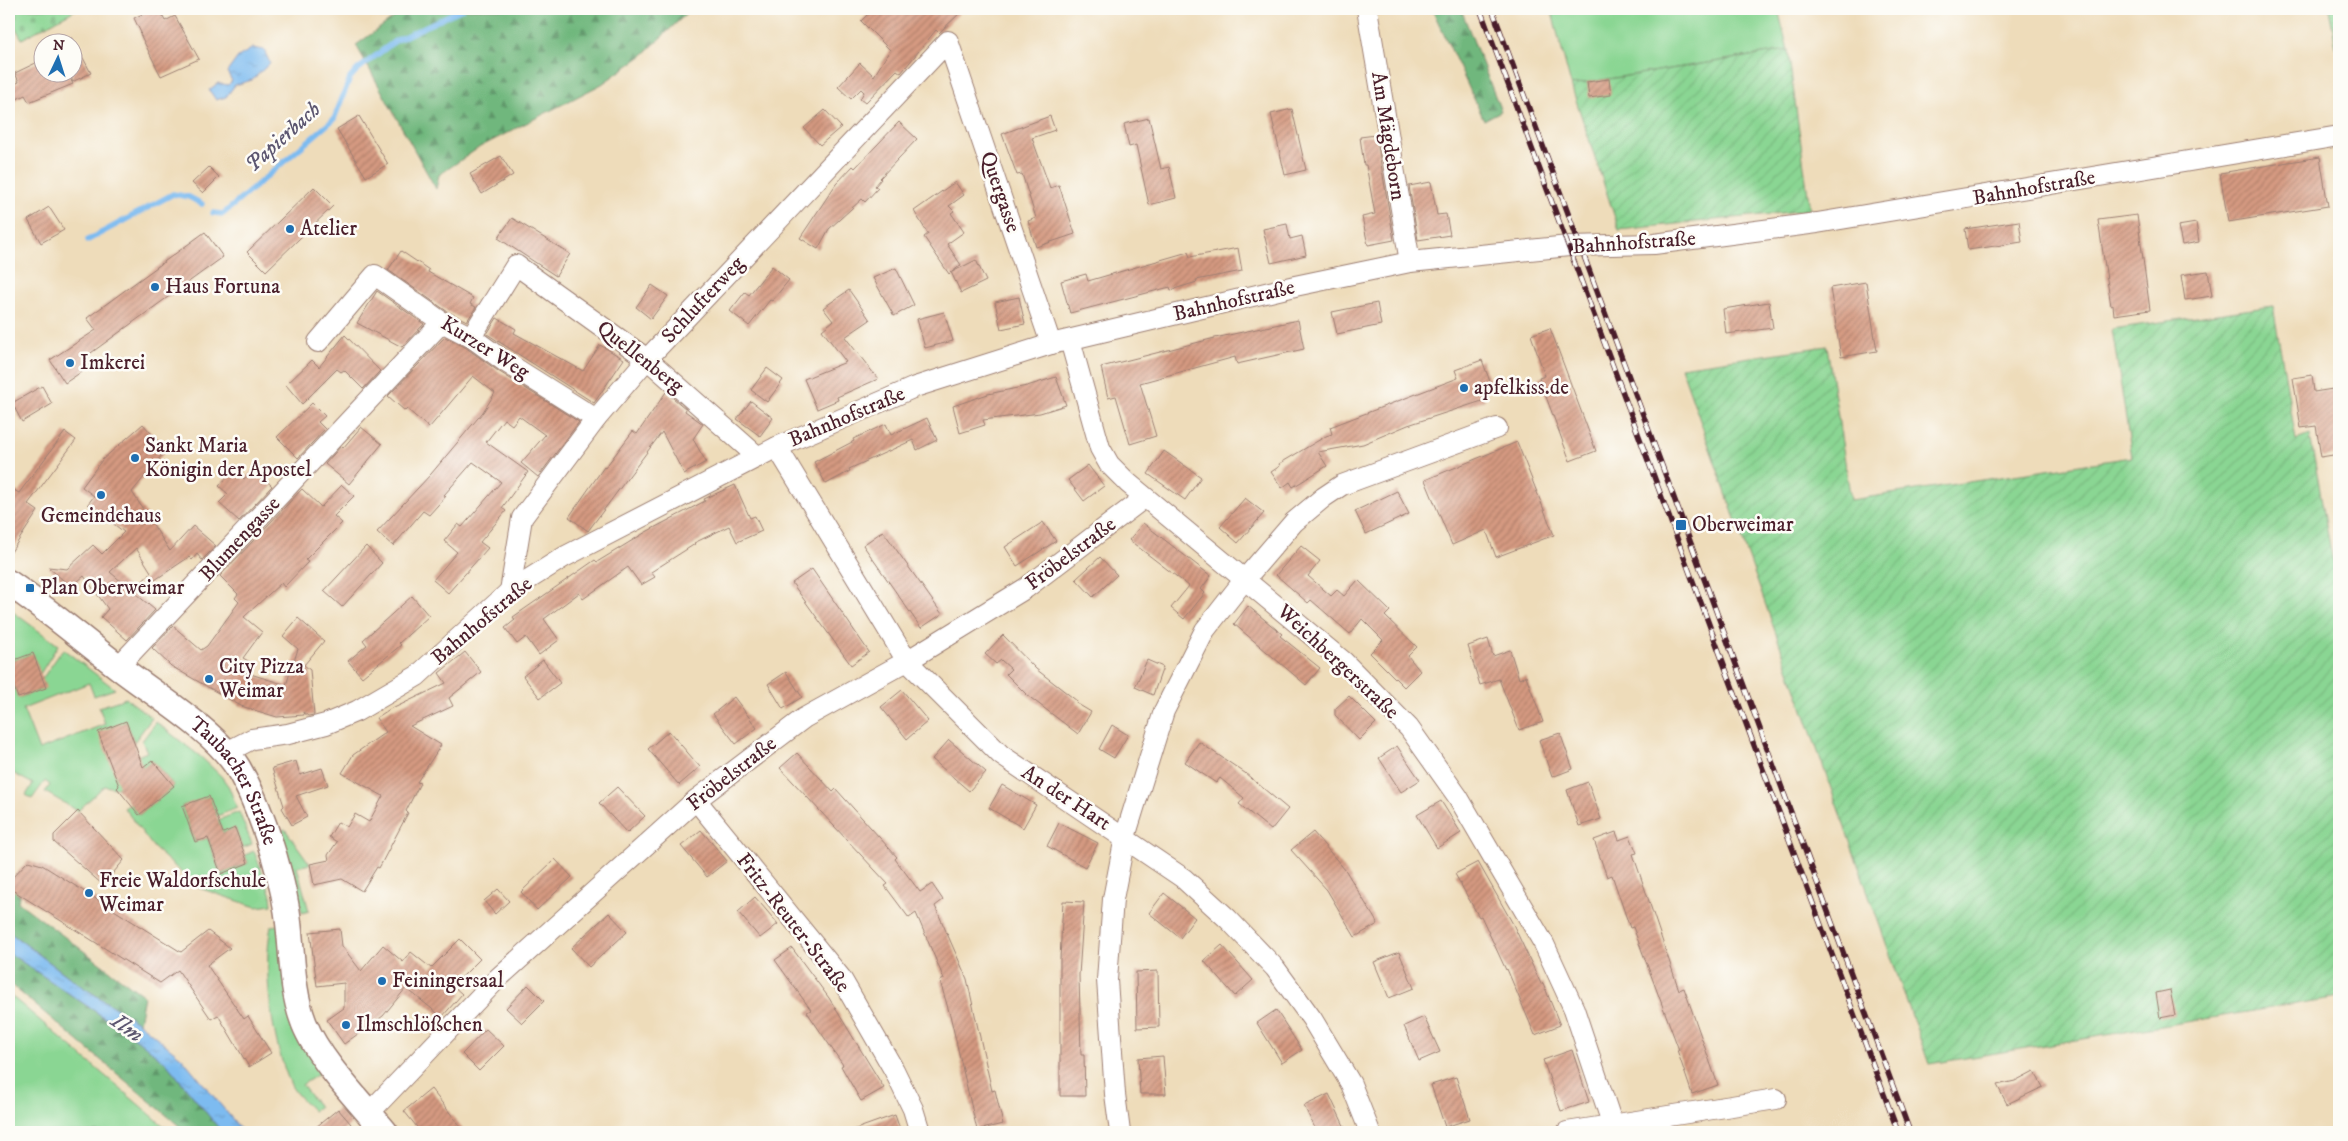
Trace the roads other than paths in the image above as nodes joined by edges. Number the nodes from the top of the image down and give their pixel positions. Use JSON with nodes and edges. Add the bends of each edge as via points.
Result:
{"nodes":[{"id":1,"x":1367,"y":9,"type":"edge"},
{"id":2,"x":948,"y":41,"type":"joint"},
{"id":3,"x":2339,"y":136,"type":"edge"},
{"id":4,"x":1410,"y":262,"type":"junction"},
{"id":5,"x":442,"y":322,"type":"junction"},
{"id":6,"x":471,"y":337,"type":"junction"},
{"id":7,"x":318,"y":342,"type":"dead end"},
{"id":8,"x":1061,"y":342,"type":"junction"},
{"id":9,"x":647,"y":359,"type":"junction"},
{"id":10,"x":596,"y":419,"type":"junction"},
{"id":11,"x":1497,"y":428,"type":"dead end"},
{"id":12,"x":777,"y":447,"type":"junction"},
{"id":13,"x":758,"y":457,"type":"junction"},
{"id":14,"x":1144,"y":498,"type":"junction"},
{"id":15,"x":1245,"y":579,"type":"junction"},
{"id":16,"x":9,"y":583,"type":"edge"},
{"id":17,"x":510,"y":591,"type":"junction"},
{"id":18,"x":907,"y":661,"type":"junction"},
{"id":19,"x":118,"y":667,"type":"junction"},
{"id":20,"x":225,"y":753,"type":"junction"},
{"id":21,"x":696,"y":800,"type":"junction"},
{"id":22,"x":1125,"y":837,"type":"junction"},
{"id":23,"x":1776,"y":1099,"type":"dead end"},
{"id":24,"x":369,"y":1113,"type":"junction"},
{"id":25,"x":1614,"y":1129,"type":"edge"},
{"id":26,"x":385,"y":1132,"type":"edge"},
{"id":27,"x":920,"y":1132,"type":"edge"},
{"id":28,"x":1120,"y":1132,"type":"edge"},
{"id":29,"x":1370,"y":1132,"type":"edge"},
{"id":30,"x":1567,"y":1132,"type":"edge"}],
"edges":[{"from":1,"to":4,"type":"street","name":"Am Mägdeborn"},
{"from":2,"to":8,"type":"street","name":"Quergasse"},
{"from":2,"to":9,"type":"street","name":"Schlufterweg"},
{"from":3,"to":4,"type":"street","name":"Bahnhofstraße","via":[[1817,223],[1676,241],[1570,246]]},
{"from":4,"to":8,"type":"street","name":"Bahnhofstraße"},
{"from":5,"to":6,"type":"street","name":"Kurzer Weg"},
{"from":5,"to":7,"type":"street","name":"Kurzer Weg","via":[[375,275]]},
{"from":5,"to":19,"type":"street","name":"Blumengasse"},
{"from":6,"to":9,"type":"street","name":"Quellenberg","via":[[516,265]]},
{"from":6,"to":10,"type":"street","name":"Kurzer Weg"},
{"from":8,"to":12,"type":"street","name":"Bahnhofstraße","via":[[915,387]]},
{"from":8,"to":14,"type":"street","name":"Weichbergerstraße","via":[[1100,448],[1109,464]]},
{"from":9,"to":10,"type":"street","name":"Schlufterweg"},
{"from":9,"to":13,"type":"street","name":"Quellenberg"},
{"from":10,"to":17,"type":"street","name":"Schlufterweg","via":[[522,518]]},
{"from":11,"to":15,"type":"street","via":[[1342,486],[1294,522]]},
{"from":12,"to":13,"type":"street","name":"Bahnhofstraße"},
{"from":12,"to":18,"type":"street","name":"An der Hart"},
{"from":13,"to":17,"type":"street","name":"Bahnhofstraße","via":[[564,556]]},
{"from":14,"to":15,"type":"street","name":"Weichbergerstraße"},
{"from":14,"to":18,"type":"street","name":"Fröbelstraße","via":[[1026,588]]},
{"from":15,"to":22,"type":"street","via":[[1205,630],[1164,712]]},
{"from":15,"to":25,"type":"street","name":"Weichbergerstraße","via":[[1344,662],[1409,728],[1458,797],[1544,944],[1574,1009]]},
{"from":16,"to":19,"type":"street","name":"Taubacher Straße"},
{"from":17,"to":20,"type":"street","name":"Bahnhofstraße","via":[[417,676],[357,711],[326,724],[252,740]]},
{"from":18,"to":21,"type":"street","name":"Fröbelstraße","via":[[804,718]]},
{"from":18,"to":22,"type":"street","name":"An der Hart","via":[[1001,755]]},
{"from":19,"to":20,"type":"street","name":"Taubacher Straße","via":[[206,734]]},
{"from":20,"to":24,"type":"street","name":"Taubacher Straße","via":[[247,784],[280,879],[287,912],[293,978],[305,1024],[325,1059]]},
{"from":21,"to":24,"type":"street","name":"Fröbelstraße","via":[[497,979]]},
{"from":21,"to":27,"type":"street","name":"Fritz-Reuter-Straße","via":[[841,978],[894,1070]]},
{"from":22,"to":28,"type":"street","via":[[1113,899],[1107,980]]},
{"from":22,"to":29,"type":"street","name":"An der Hart","via":[[1183,878],[1275,968],[1312,1019],[1351,1084]]},
{"from":23,"to":25,"type":"street"},
{"from":24,"to":26,"type":"street","name":"Taubacher Straße"},
{"from":25,"to":30,"type":"street"}]}
